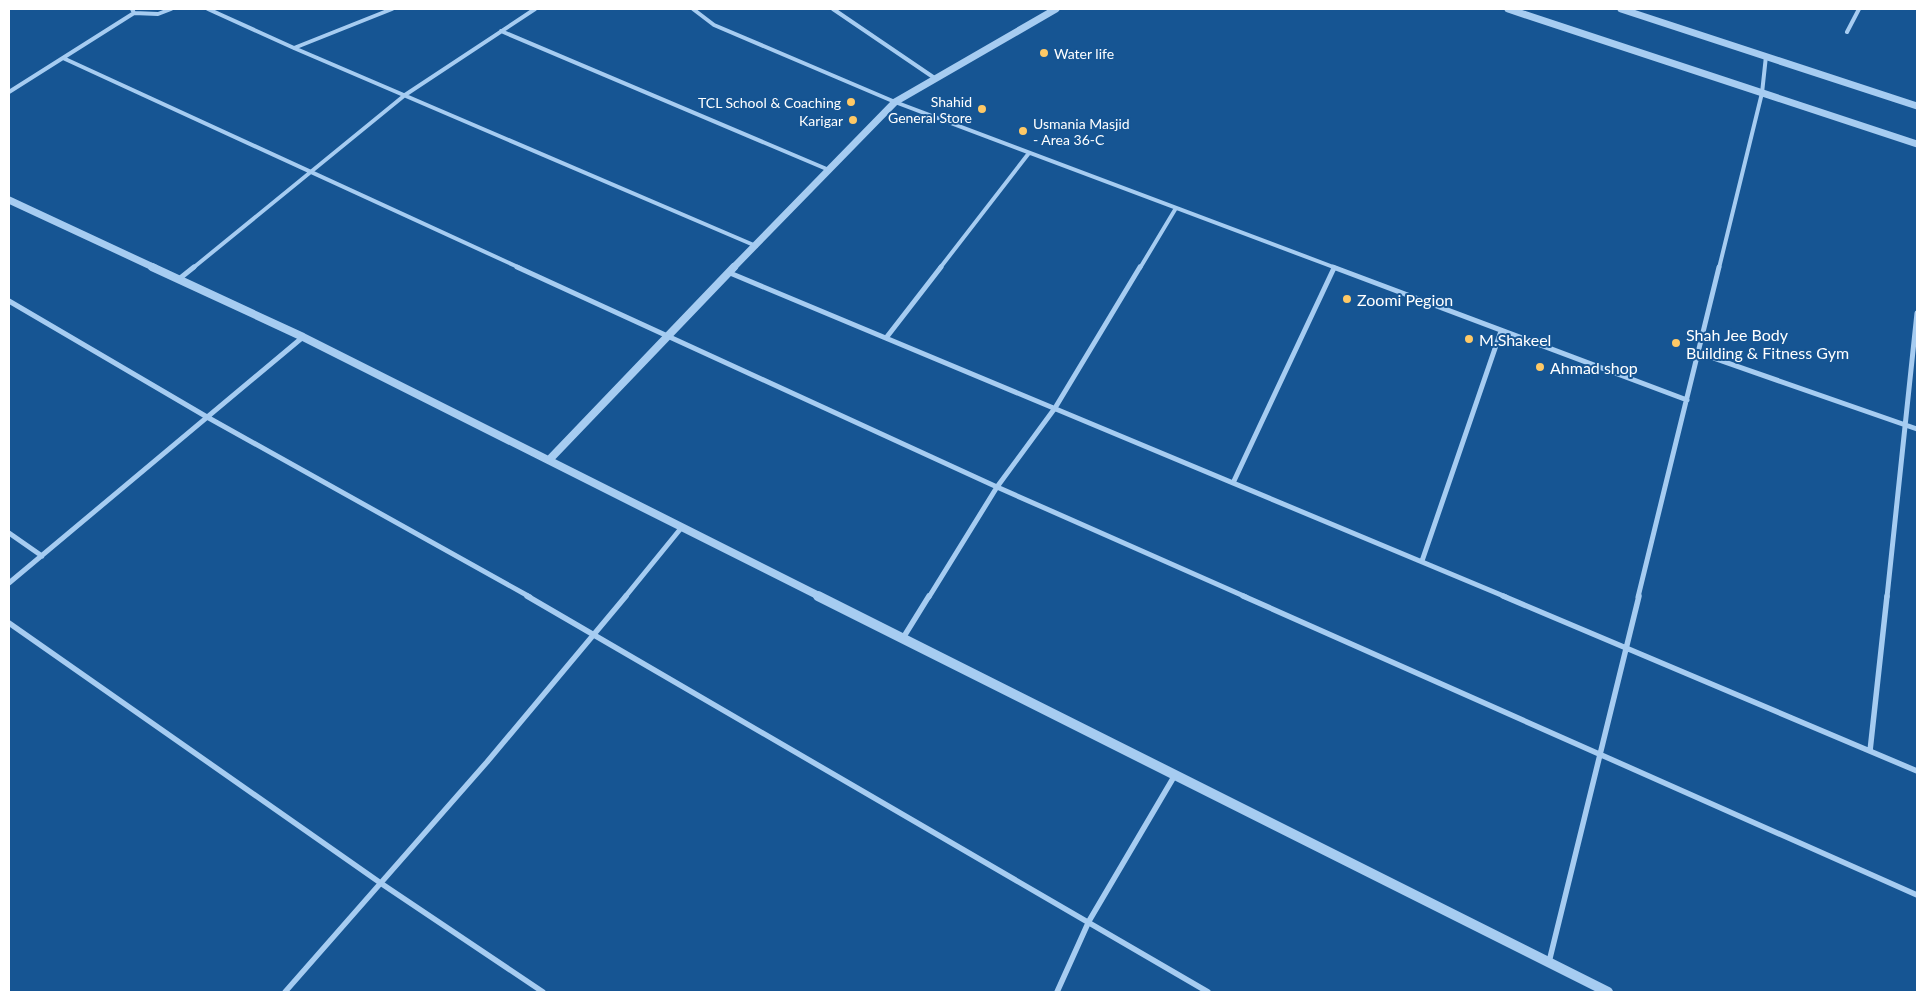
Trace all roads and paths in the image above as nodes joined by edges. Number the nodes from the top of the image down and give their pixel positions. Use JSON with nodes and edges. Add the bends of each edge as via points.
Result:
{"nodes":[{"id":1,"x":171,"y":9,"type":"edge"},
{"id":2,"x":208,"y":9,"type":"edge"},
{"id":3,"x":392,"y":9,"type":"edge"},
{"id":4,"x":535,"y":9,"type":"edge"},
{"id":5,"x":693,"y":9,"type":"edge"},
{"id":6,"x":833,"y":9,"type":"edge"},
{"id":7,"x":1056,"y":9,"type":"edge"},
{"id":8,"x":1508,"y":9,"type":"edge"},
{"id":9,"x":1621,"y":9,"type":"edge"},
{"id":10,"x":1859,"y":9,"type":"edge"},
{"id":11,"x":133,"y":11,"type":"edge"},
{"id":12,"x":500,"y":31,"type":"junction"},
{"id":13,"x":1847,"y":32,"type":"dead end"},
{"id":14,"x":294,"y":48,"type":"junction"},
{"id":15,"x":1766,"y":56,"type":"junction"},
{"id":16,"x":63,"y":58,"type":"junction"},
{"id":17,"x":936,"y":79,"type":"junction"},
{"id":18,"x":9,"y":92,"type":"edge"},
{"id":19,"x":1762,"y":93,"type":"junction"},
{"id":20,"x":405,"y":96,"type":"junction"},
{"id":21,"x":895,"y":102,"type":"junction"},
{"id":22,"x":1917,"y":106,"type":"edge"},
{"id":23,"x":1917,"y":144,"type":"edge"},
{"id":24,"x":1029,"y":153,"type":"junction"},
{"id":25,"x":829,"y":170,"type":"junction"},
{"id":26,"x":310,"y":173,"type":"junction"},
{"id":27,"x":9,"y":200,"type":"edge"},
{"id":28,"x":1176,"y":208,"type":"junction"},
{"id":29,"x":756,"y":246,"type":"junction"},
{"id":30,"x":1334,"y":268,"type":"junction"},
{"id":31,"x":730,"y":273,"type":"junction"},
{"id":32,"x":179,"y":279,"type":"junction"},
{"id":33,"x":9,"y":301,"type":"edge"},
{"id":34,"x":1917,"y":313,"type":"edge"},
{"id":35,"x":1501,"y":331,"type":"junction"},
{"id":36,"x":667,"y":335,"type":"junction"},
{"id":37,"x":303,"y":337,"type":"junction"},
{"id":38,"x":886,"y":338,"type":"junction"},
{"id":39,"x":1699,"y":353,"type":"junction"},
{"id":40,"x":1686,"y":400,"type":"junction"},
{"id":41,"x":1055,"y":408,"type":"junction"},
{"id":42,"x":207,"y":417,"type":"junction"},
{"id":43,"x":1904,"y":424,"type":"junction"},
{"id":44,"x":1917,"y":429,"type":"edge"},
{"id":45,"x":549,"y":460,"type":"junction"},
{"id":46,"x":1233,"y":483,"type":"junction"},
{"id":47,"x":997,"y":487,"type":"junction"},
{"id":48,"x":682,"y":527,"type":"junction"},
{"id":49,"x":9,"y":534,"type":"edge"},
{"id":50,"x":42,"y":556,"type":"junction"},
{"id":51,"x":1422,"y":562,"type":"junction"},
{"id":52,"x":9,"y":583,"type":"edge"},
{"id":53,"x":9,"y":623,"type":"edge"},
{"id":54,"x":596,"y":634,"type":"junction"},
{"id":55,"x":903,"y":638,"type":"junction"},
{"id":56,"x":1626,"y":647,"type":"junction"},
{"id":57,"x":1870,"y":752,"type":"junction"},
{"id":58,"x":1600,"y":753,"type":"junction"},
{"id":59,"x":1917,"y":772,"type":"edge"},
{"id":60,"x":1175,"y":774,"type":"junction"},
{"id":61,"x":382,"y":884,"type":"junction"},
{"id":62,"x":1917,"y":895,"type":"edge"},
{"id":63,"x":1089,"y":921,"type":"junction"},
{"id":64,"x":1548,"y":962,"type":"junction"},
{"id":65,"x":285,"y":992,"type":"edge"},
{"id":66,"x":543,"y":992,"type":"edge"},
{"id":67,"x":1057,"y":992,"type":"edge"},
{"id":68,"x":1208,"y":992,"type":"edge"},
{"id":69,"x":1608,"y":992,"type":"edge"}],
"edges":[{"from":1,"to":11,"type":"street","via":[[158,14]]},
{"from":2,"to":14,"type":"street"},
{"from":3,"to":14,"type":"street"},
{"from":4,"to":12,"type":"street"},
{"from":5,"to":21,"type":"street","via":[[714,24]]},
{"from":6,"to":17,"type":"street"},
{"from":7,"to":17,"type":"street"},
{"from":8,"to":19,"type":"street"},
{"from":9,"to":15,"type":"street"},
{"from":10,"to":13,"type":"street"},
{"from":11,"to":16,"type":"street"},
{"from":12,"to":20,"type":"street"},
{"from":12,"to":25,"type":"street"},
{"from":14,"to":20,"type":"street"},
{"from":15,"to":19,"type":"street"},
{"from":15,"to":22,"type":"street"},
{"from":16,"to":18,"type":"street"},
{"from":16,"to":26,"type":"street"},
{"from":17,"to":21,"type":"street"},
{"from":19,"to":23,"type":"street"},
{"from":19,"to":39,"type":"street"},
{"from":20,"to":26,"type":"street"},
{"from":20,"to":29,"type":"street"},
{"from":21,"to":24,"type":"street"},
{"from":21,"to":25,"type":"street"},
{"from":24,"to":28,"type":"street"},
{"from":24,"to":38,"type":"street"},
{"from":25,"to":29,"type":"street"},
{"from":26,"to":32,"type":"street"},
{"from":26,"to":36,"type":"street"},
{"from":27,"to":32,"type":"street"},
{"from":28,"to":30,"type":"street"},
{"from":28,"to":41,"type":"street"},
{"from":29,"to":31,"type":"street"},
{"from":30,"to":35,"type":"street"},
{"from":30,"to":46,"type":"street"},
{"from":31,"to":36,"type":"street"},
{"from":31,"to":38,"type":"street"},
{"from":32,"to":37,"type":"street"},
{"from":33,"to":42,"type":"street"},
{"from":34,"to":43,"type":"street"},
{"from":35,"to":40,"type":"street"},
{"from":35,"to":51,"type":"street"},
{"from":36,"to":45,"type":"street"},
{"from":36,"to":47,"type":"street"},
{"from":37,"to":42,"type":"street"},
{"from":37,"to":45,"type":"street"},
{"from":38,"to":41,"type":"street"},
{"from":39,"to":40,"type":"street"},
{"from":39,"to":43,"type":"street"},
{"from":40,"to":56,"type":"street"},
{"from":41,"to":46,"type":"street"},
{"from":41,"to":47,"type":"street"},
{"from":42,"to":50,"type":"street"},
{"from":42,"to":54,"type":"street"},
{"from":43,"to":44,"type":"street"},
{"from":43,"to":57,"type":"street"},
{"from":45,"to":48,"type":"street"},
{"from":46,"to":51,"type":"street"},
{"from":47,"to":55,"type":"street"},
{"from":47,"to":58,"type":"street"},
{"from":48,"to":54,"type":"street"},
{"from":48,"to":55,"type":"street"},
{"from":49,"to":50,"type":"street"},
{"from":50,"to":52,"type":"street"},
{"from":51,"to":56,"type":"street"},
{"from":53,"to":61,"type":"street"},
{"from":54,"to":61,"type":"street"},
{"from":54,"to":63,"type":"street"},
{"from":55,"to":60,"type":"street"},
{"from":56,"to":57,"type":"street"},
{"from":56,"to":58,"type":"street"},
{"from":57,"to":59,"type":"street"},
{"from":58,"to":62,"type":"street"},
{"from":58,"to":64,"type":"street"},
{"from":60,"to":63,"type":"street"},
{"from":60,"to":64,"type":"street"},
{"from":61,"to":65,"type":"street"},
{"from":61,"to":66,"type":"street"},
{"from":63,"to":67,"type":"street"},
{"from":63,"to":68,"type":"street"},
{"from":64,"to":69,"type":"street"}]}
